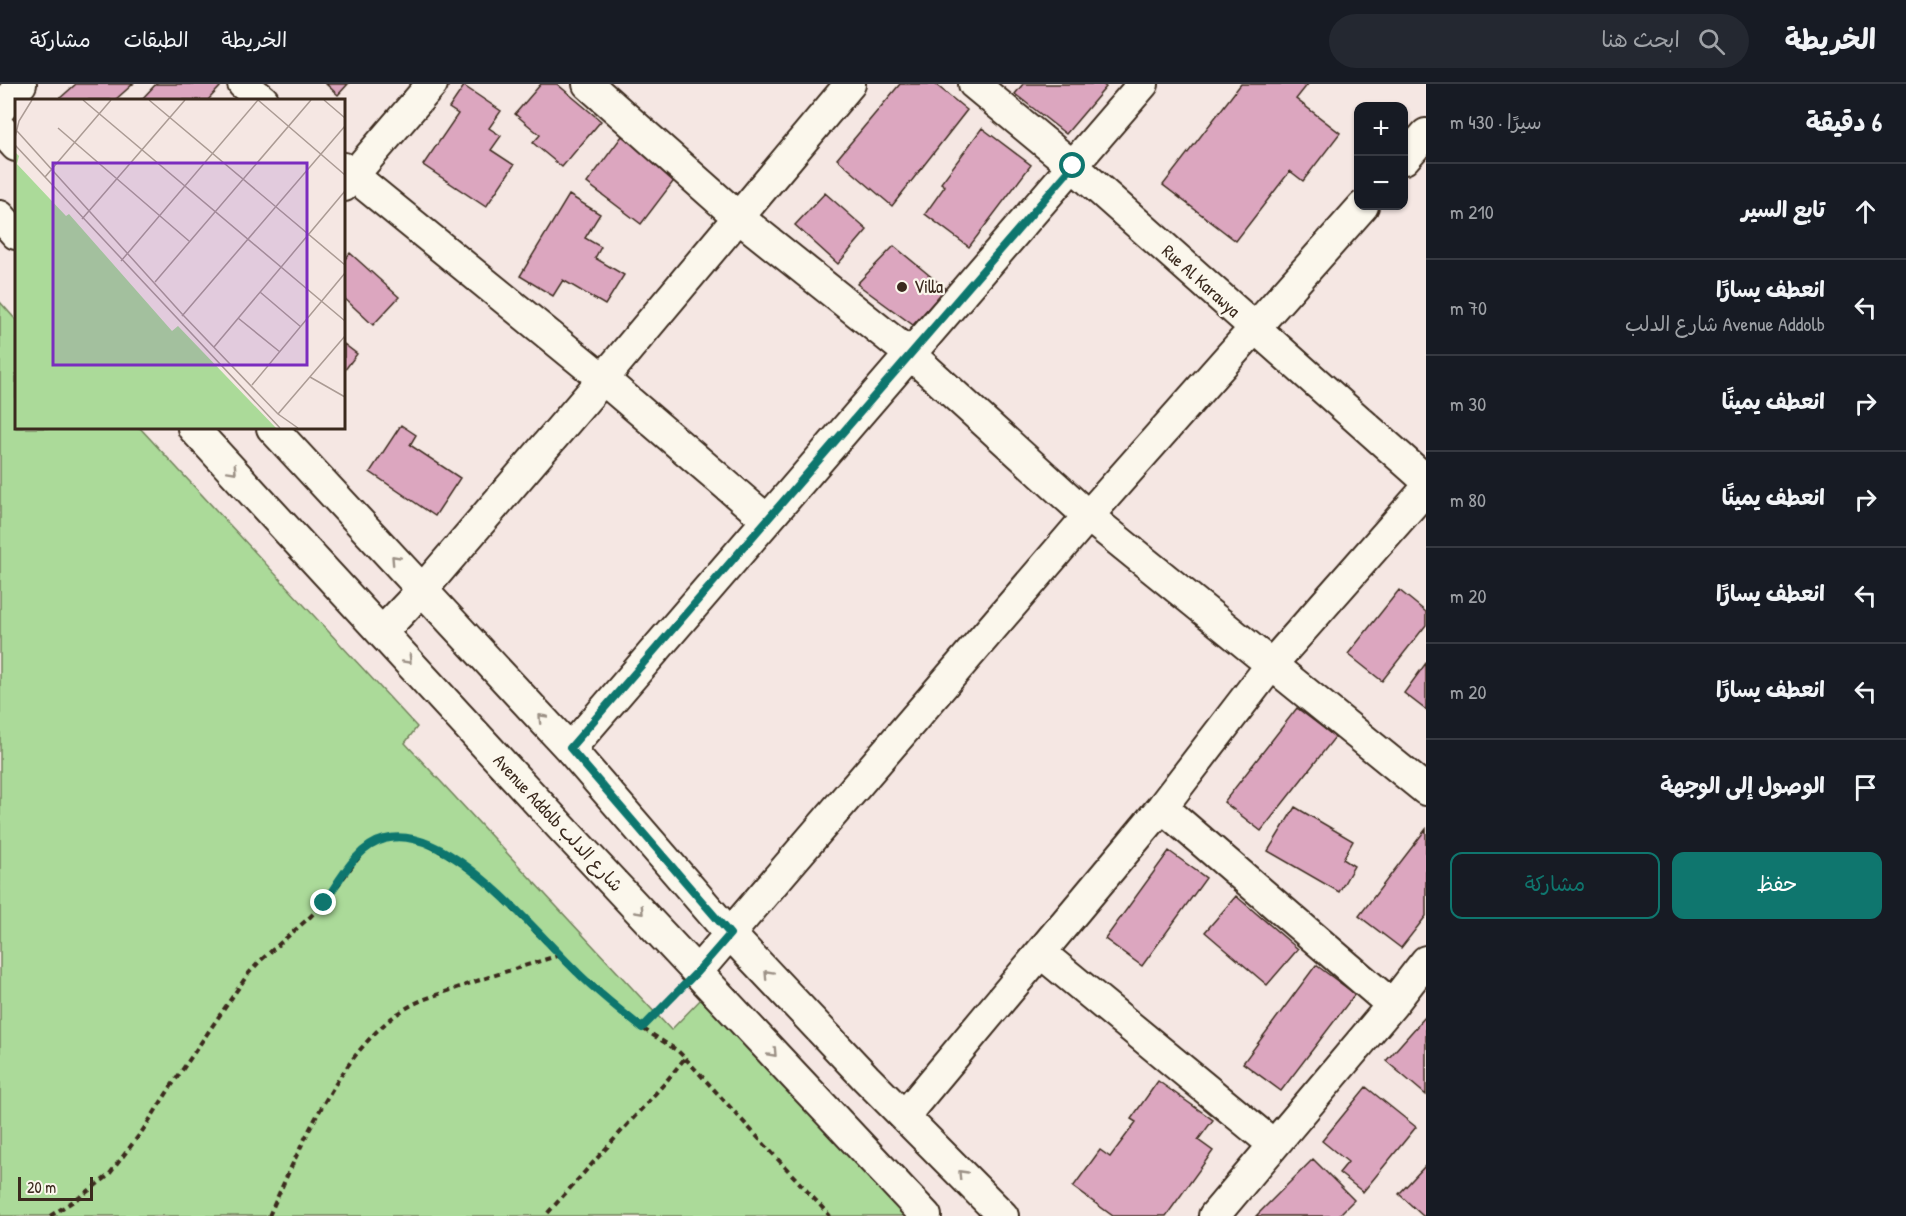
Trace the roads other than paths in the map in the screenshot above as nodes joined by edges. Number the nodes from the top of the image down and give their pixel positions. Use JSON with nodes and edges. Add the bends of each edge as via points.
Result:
{"nodes":[{"id":1,"x":21,"y":84,"type":"edge"},
{"id":2,"x":243,"y":84,"type":"edge"},
{"id":3,"x":432,"y":84,"type":"edge"},
{"id":4,"x":588,"y":84,"type":"edge"},
{"id":5,"x":850,"y":84,"type":"edge"},
{"id":6,"x":974,"y":84,"type":"edge"},
{"id":7,"x":1143,"y":84,"type":"edge"},
{"id":8,"x":262,"y":99,"type":"edge"},
{"id":9,"x":0,"y":109,"type":"edge"},
{"id":10,"x":0,"y":128,"type":"edge"},
{"id":11,"x":1426,"y":134,"type":"edge"},
{"id":12,"x":15,"y":146,"type":"edge"},
{"id":13,"x":1407,"y":156,"type":"edge"},
{"id":14,"x":1073,"y":166,"type":"junction"},
{"id":15,"x":346,"y":177,"type":"edge"},
{"id":16,"x":1359,"y":210,"type":"edge"},
{"id":17,"x":0,"y":216,"type":"edge"},
{"id":18,"x":738,"y":217,"type":"junction"},
{"id":19,"x":15,"y":233,"type":"edge"},
{"id":20,"x":1254,"y":328,"type":"junction"},
{"id":21,"x":911,"y":355,"type":"junction"},
{"id":22,"x":603,"y":379,"type":"junction"},
{"id":23,"x":194,"y":429,"type":"edge"},
{"id":24,"x":273,"y":429,"type":"edge"},
{"id":25,"x":1426,"y":480,"type":"edge"},
{"id":26,"x":1426,"y":489,"type":"edge"},
{"id":27,"x":1088,"y":516,"type":"junction"},
{"id":28,"x":766,"y":519,"type":"junction"},
{"id":29,"x":423,"y":589,"type":"junction"},
{"id":30,"x":382,"y":632,"type":"junction"},
{"id":31,"x":1271,"y":665,"type":"junction"},
{"id":32,"x":570,"y":748,"type":"junction"},
{"id":33,"x":1426,"y":790,"type":"edge"},
{"id":34,"x":1162,"y":807,"type":"junction"},
{"id":35,"x":730,"y":934,"type":"junction"},
{"id":36,"x":1041,"y":952,"type":"junction"},
{"id":37,"x":1426,"y":961,"type":"edge"},
{"id":38,"x":697,"y":972,"type":"junction"},
{"id":39,"x":1392,"y":1005,"type":"junction"},
{"id":40,"x":905,"y":1115,"type":"junction"},
{"id":41,"x":1274,"y":1145,"type":"junction"},
{"id":42,"x":926,"y":1216,"type":"edge"},
{"id":43,"x":1003,"y":1216,"type":"edge"},
{"id":44,"x":1214,"y":1216,"type":"edge"}],
"edges":[{"from":1,"to":9,"type":"street"},
{"from":2,"to":8,"type":"street"},
{"from":3,"to":15,"type":"street"},
{"from":4,"to":18,"type":"street"},
{"from":5,"to":18,"type":"street"},
{"from":6,"to":14,"type":"street","name":"Rue Al Karawya"},
{"from":7,"to":14,"type":"street"},
{"from":10,"to":12,"type":"street"},
{"from":11,"to":13,"type":"street"},
{"from":14,"to":20,"type":"street","name":"Rue Al Karawya"},
{"from":14,"to":21,"type":"street"},
{"from":15,"to":22,"type":"street"},
{"from":16,"to":20,"type":"street"},
{"from":17,"to":19,"type":"street"},
{"from":18,"to":21,"type":"street"},
{"from":18,"to":22,"type":"street"},
{"from":20,"to":25,"type":"street","name":"Rue Al Karawya"},
{"from":20,"to":27,"type":"street"},
{"from":21,"to":27,"type":"street"},
{"from":21,"to":28,"type":"street"},
{"from":22,"to":28,"type":"street"},
{"from":22,"to":29,"type":"street"},
{"from":23,"to":30,"type":"street","name":"Avenue Addolb شارع الدلب","one_way":true},
{"from":29,"to":24,"type":"street","one_way":true},
{"from":26,"to":31,"type":"street"},
{"from":27,"to":31,"type":"street"},
{"from":27,"to":35,"type":"street"},
{"from":28,"to":32,"type":"street"},
{"from":29,"to":30,"type":"street"},
{"from":32,"to":29,"type":"street","one_way":true},
{"from":30,"to":38,"type":"street","name":"Avenue Addolb شارع الدلب","one_way":true},
{"from":31,"to":33,"type":"street"},
{"from":31,"to":34,"type":"street"},
{"from":32,"to":35,"type":"street"},
{"from":34,"to":36,"type":"street"},
{"from":34,"to":39,"type":"street"},
{"from":35,"to":38,"type":"street"},
{"from":40,"to":35,"type":"street","one_way":true},
{"from":36,"to":40,"type":"street"},
{"from":36,"to":41,"type":"street"},
{"from":37,"to":39,"type":"street"},
{"from":38,"to":42,"type":"street","name":"Avenue Addolb شارع الدلب","one_way":true},
{"from":39,"to":41,"type":"street"},
{"from":43,"to":40,"type":"street","one_way":true},
{"from":41,"to":44,"type":"street"}]}
